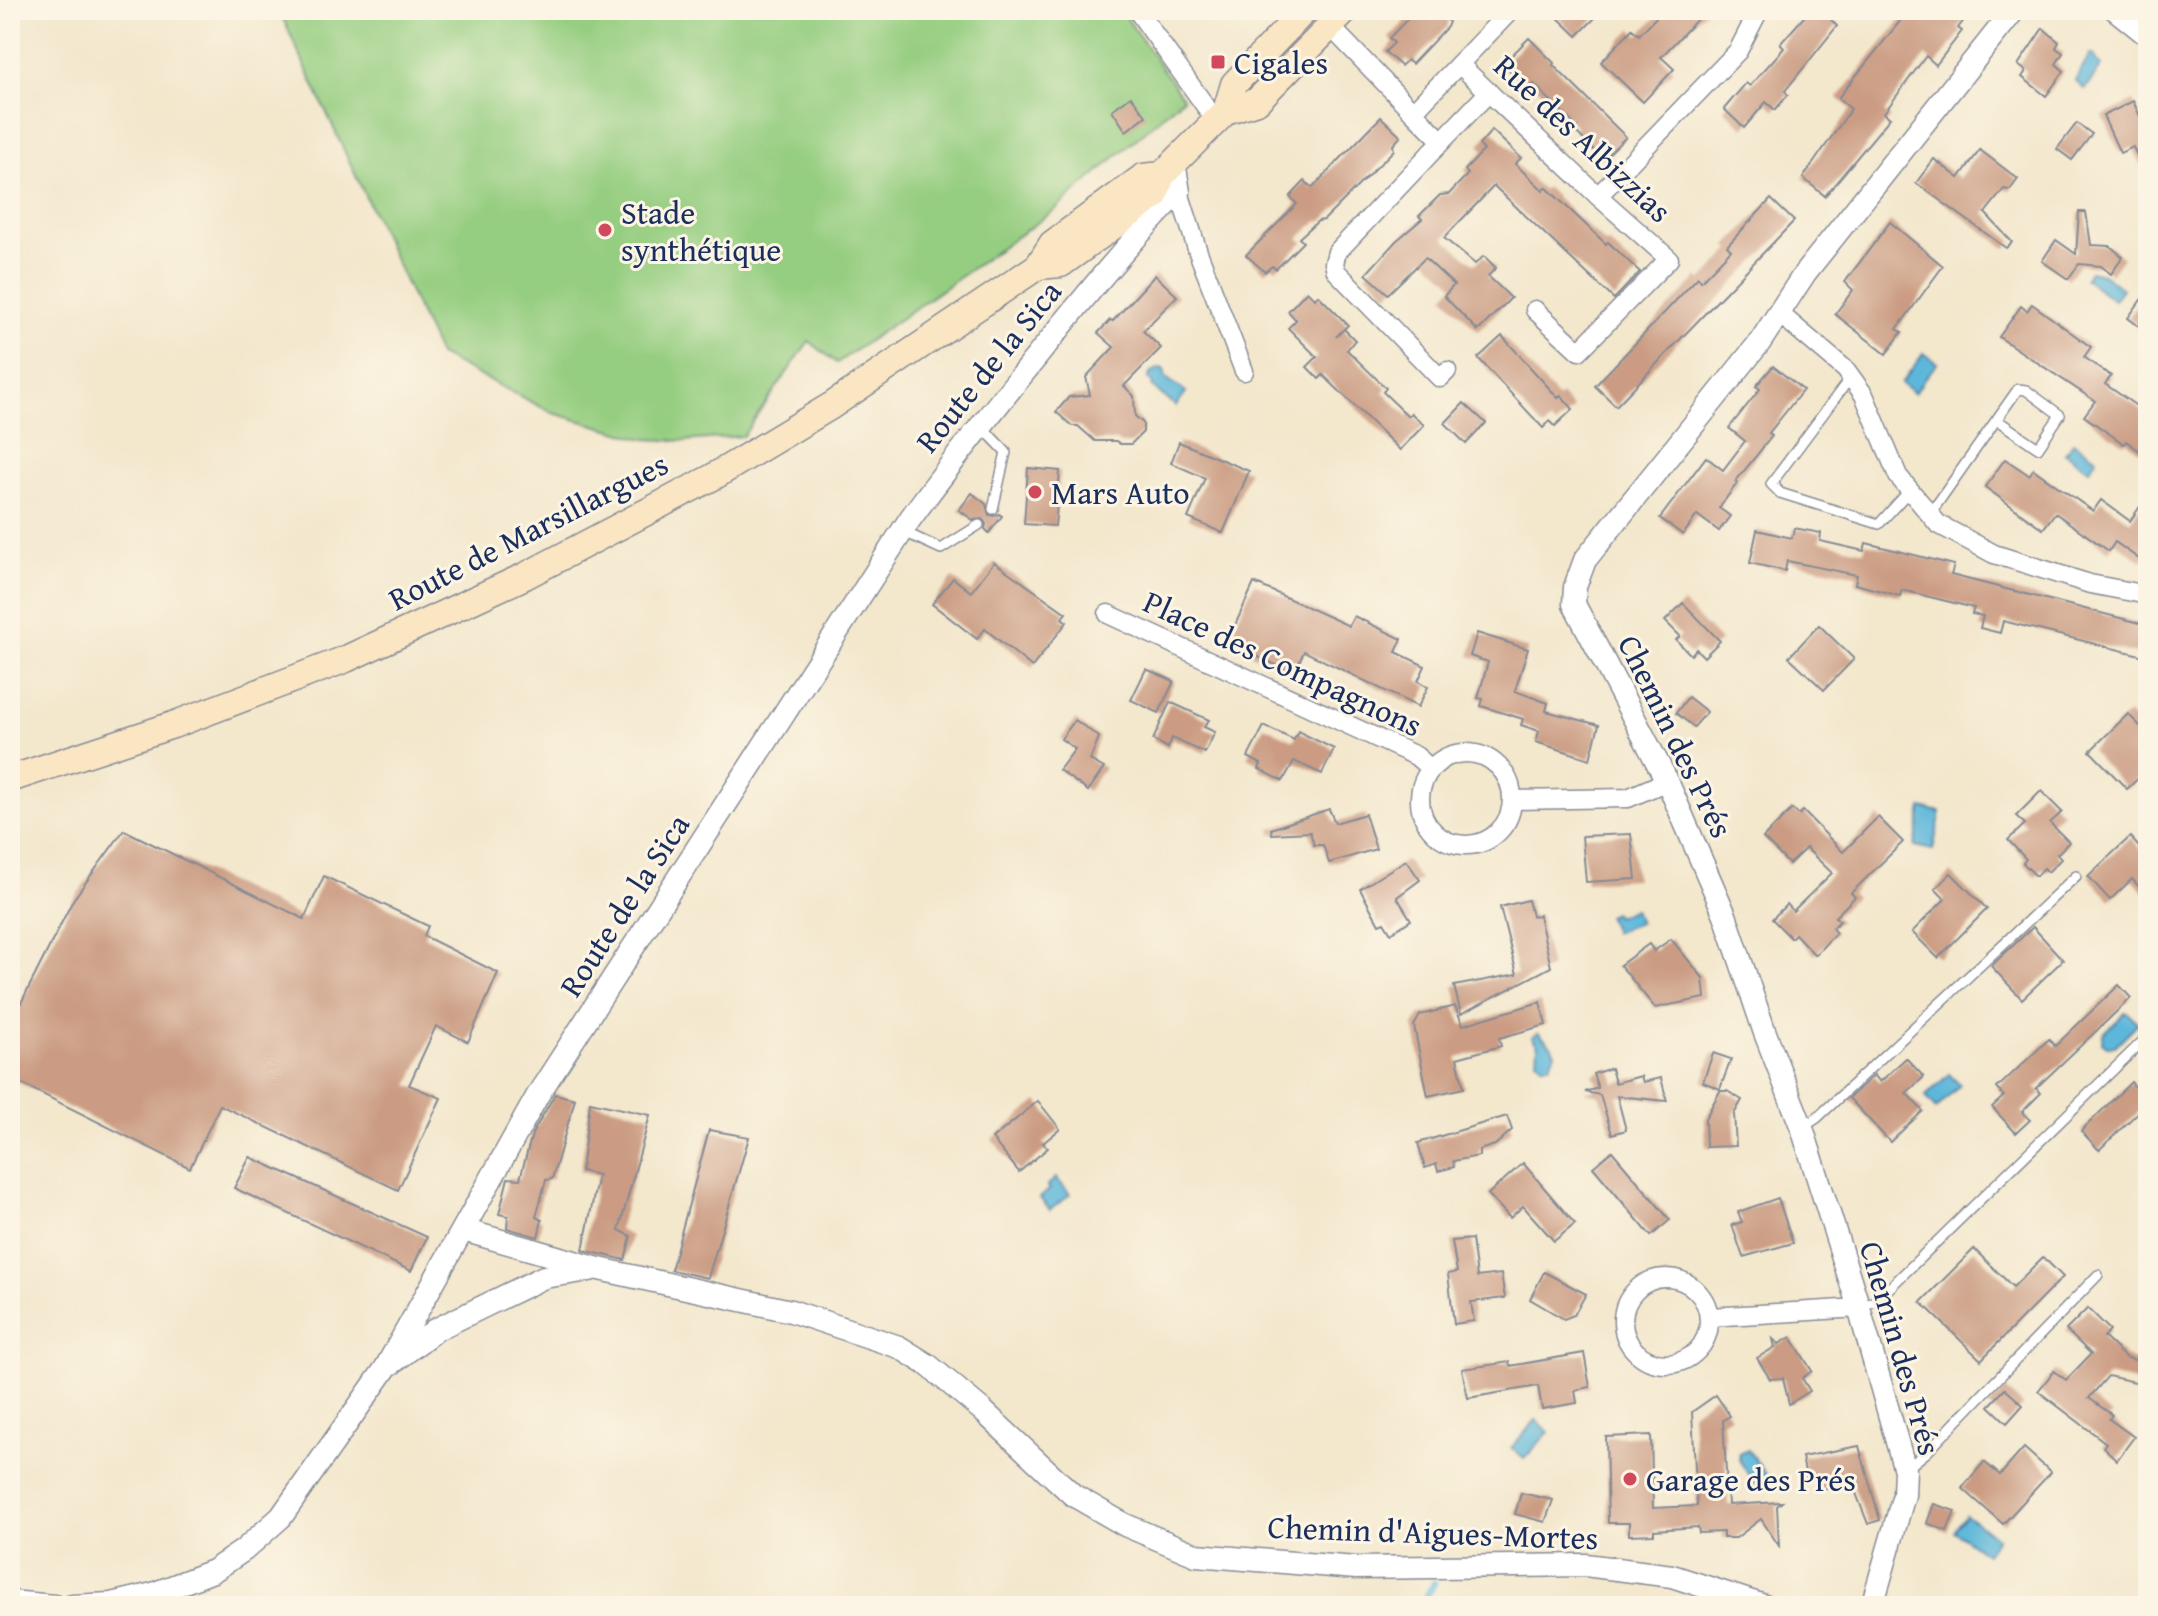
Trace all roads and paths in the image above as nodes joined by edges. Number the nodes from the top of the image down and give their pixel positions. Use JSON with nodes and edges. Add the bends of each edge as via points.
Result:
{"nodes":[{"id":1,"x":1137,"y":10,"type":"edge"},
{"id":2,"x":1305,"y":10,"type":"edge"},
{"id":3,"x":1511,"y":10,"type":"edge"},
{"id":4,"x":1759,"y":10,"type":"edge"},
{"id":5,"x":2014,"y":10,"type":"edge"},
{"id":6,"x":2113,"y":10,"type":"edge"},
{"id":7,"x":1332,"y":15,"type":"edge"},
{"id":8,"x":2148,"y":38,"type":"edge"},
{"id":9,"x":1459,"y":64,"type":"junction"},
{"id":10,"x":1489,"y":92,"type":"junction"},
{"id":11,"x":1413,"y":112,"type":"junction"},
{"id":12,"x":1221,"y":116,"type":"junction"},
{"id":13,"x":1442,"y":141,"type":"junction"},
{"id":14,"x":1172,"y":177,"type":"junction"},
{"id":15,"x":1598,"y":196,"type":"junction"},
{"id":16,"x":1535,"y":310,"type":"dead end"},
{"id":17,"x":1780,"y":314,"type":"junction"},
{"id":18,"x":1244,"y":371,"type":"dead end"},
{"id":19,"x":1447,"y":371,"type":"dead end"},
{"id":20,"x":1850,"y":378,"type":"junction"},
{"id":21,"x":1997,"y":420,"type":"junction"},
{"id":22,"x":981,"y":426,"type":"junction"},
{"id":23,"x":1909,"y":491,"type":"junction"},
{"id":24,"x":993,"y":509,"type":"dead end"},
{"id":25,"x":1930,"y":514,"type":"junction"},
{"id":26,"x":979,"y":525,"type":"dead end"},
{"id":27,"x":902,"y":531,"type":"junction"},
{"id":28,"x":2148,"y":595,"type":"edge"},
{"id":29,"x":1108,"y":614,"type":"dead end"},
{"id":30,"x":1431,"y":769,"type":"junction"},
{"id":31,"x":10,"y":779,"type":"edge"},
{"id":32,"x":1667,"y":781,"type":"junction"},
{"id":33,"x":1513,"y":800,"type":"junction"},
{"id":34,"x":2076,"y":876,"type":"dead end"},
{"id":35,"x":2148,"y":1036,"type":"edge"},
{"id":36,"x":1802,"y":1128,"type":"junction"},
{"id":37,"x":463,"y":1230,"type":"junction"},
{"id":38,"x":599,"y":1269,"type":"junction"},
{"id":39,"x":2098,"y":1275,"type":"dead end"},
{"id":40,"x":1859,"y":1308,"type":"junction"},
{"id":41,"x":1709,"y":1317,"type":"junction"},
{"id":42,"x":385,"y":1369,"type":"junction"},
{"id":43,"x":1905,"y":1470,"type":"junction"},
{"id":44,"x":10,"y":1602,"type":"edge"},
{"id":45,"x":54,"y":1606,"type":"edge"},
{"id":46,"x":72,"y":1606,"type":"edge"},
{"id":47,"x":1764,"y":1606,"type":"edge"},
{"id":48,"x":1872,"y":1606,"type":"edge"}],
"edges":[{"from":1,"to":12,"type":"street"},
{"from":2,"to":12,"type":"main road","via":[[1234,84]]},
{"from":3,"to":9,"type":"street"},
{"from":4,"to":15,"type":"street","via":[[1738,51]]},
{"from":5,"to":17,"type":"street","name":"Chemin des Prés","via":[[1805,273]]},
{"from":6,"to":8,"type":"street"},
{"from":7,"to":11,"type":"street"},
{"from":7,"to":12,"type":"main road","via":[[1257,101]]},
{"from":9,"to":10,"type":"street","name":"Rue des Albizzias"},
{"from":9,"to":11,"type":"street"},
{"from":10,"to":13,"type":"street"},
{"from":10,"to":15,"type":"street","name":"Rue des Albizzias"},
{"from":11,"to":13,"type":"street"},
{"from":12,"to":14,"type":"main road","name":"Route de Marsillargues"},
{"from":13,"to":19,"type":"street","via":[[1337,252],[1334,263],[1440,378]]},
{"from":14,"to":18,"type":"street"},
{"from":14,"to":22,"type":"street","name":"Route de la Sica","via":[[1139,233]]},
{"from":14,"to":31,"type":"main road","name":"Route de Marsillargues","via":[[1155,196],[1061,264],[1038,266],[831,406],[713,477],[525,576],[346,659]]},
{"from":15,"to":16,"type":"street","name":"Rue des Albizzias","via":[[1669,259],[1579,351]]},
{"from":17,"to":20,"type":"street"},
{"from":17,"to":32,"type":"street","name":"Chemin des Prés","via":[[1585,560],[1575,587],[1574,604]]},
{"from":20,"to":23,"type":"street","via":[[1864,395]]},
{"from":20,"to":23,"type":"lane","via":[[1771,484],[1780,493],[1879,524]]},
{"from":21,"to":21,"type":"lane","via":[[2018,389],[2060,415],[2038,448]]},
{"from":21,"to":25,"type":"lane"},
{"from":22,"to":24,"type":"lane","via":[[1006,452]]},
{"from":22,"to":27,"type":"street","name":"Route de la Sica"},
{"from":23,"to":25,"type":"street"},
{"from":25,"to":28,"type":"street","via":[[1938,524],[1994,554],[2090,584]]},
{"from":26,"to":27,"type":"lane","via":[[941,549]]},
{"from":27,"to":37,"type":"street","name":"Route de la Sica","via":[[539,1093]]},
{"from":29,"to":30,"type":"street","name":"Place des Compagnons","via":[[1416,756]]},
{"from":30,"to":33,"type":"street","name":"Place des Compagnons","via":[[1459,754],[1482,757],[1502,770]]},
{"from":30,"to":33,"type":"street","name":"Place des Compagnons","via":[[1420,800],[1423,816],[1445,841],[1477,844],[1492,837],[1504,826]]},
{"from":32,"to":33,"type":"street","via":[[1628,798]]},
{"from":32,"to":36,"type":"street","name":"Chemin des Prés","via":[[1725,915]]},
{"from":34,"to":36,"type":"lane"},
{"from":35,"to":40,"type":"lane","via":[[1877,1300]]},
{"from":36,"to":40,"type":"street","name":"Chemin des Prés"},
{"from":37,"to":38,"type":"street","name":"Chemin d'Aigues-Mortes"},
{"from":37,"to":42,"type":"street","name":"Route de la Sica"},
{"from":38,"to":42,"type":"street","name":"Chemin d'Aigues-Mortes","via":[[544,1277],[435,1330]]},
{"from":38,"to":47,"type":"street","name":"Chemin d'Aigues-Mortes","via":[[791,1311],[899,1347],[982,1410],[1073,1495],[1125,1525],[1196,1555],[1356,1568],[1585,1565],[1672,1576]]},
{"from":39,"to":43,"type":"lane"},
{"from":40,"to":41,"type":"street"},
{"from":40,"to":43,"type":"street","name":"Chemin des Prés"},
{"from":41,"to":41,"type":"street","via":[[1694,1288],[1662,1278],[1635,1293],[1624,1312],[1624,1324],[1641,1356],[1664,1364],[1685,1359],[1700,1347]]},
{"from":42,"to":46,"type":"street","name":"Route de la Sica","via":[[281,1517],[244,1550],[213,1571],[153,1594]]},
{"from":43,"to":48,"type":"street","name":"Chemin des Prés","via":[[1904,1495]]},
{"from":44,"to":45,"type":"street"}]}
